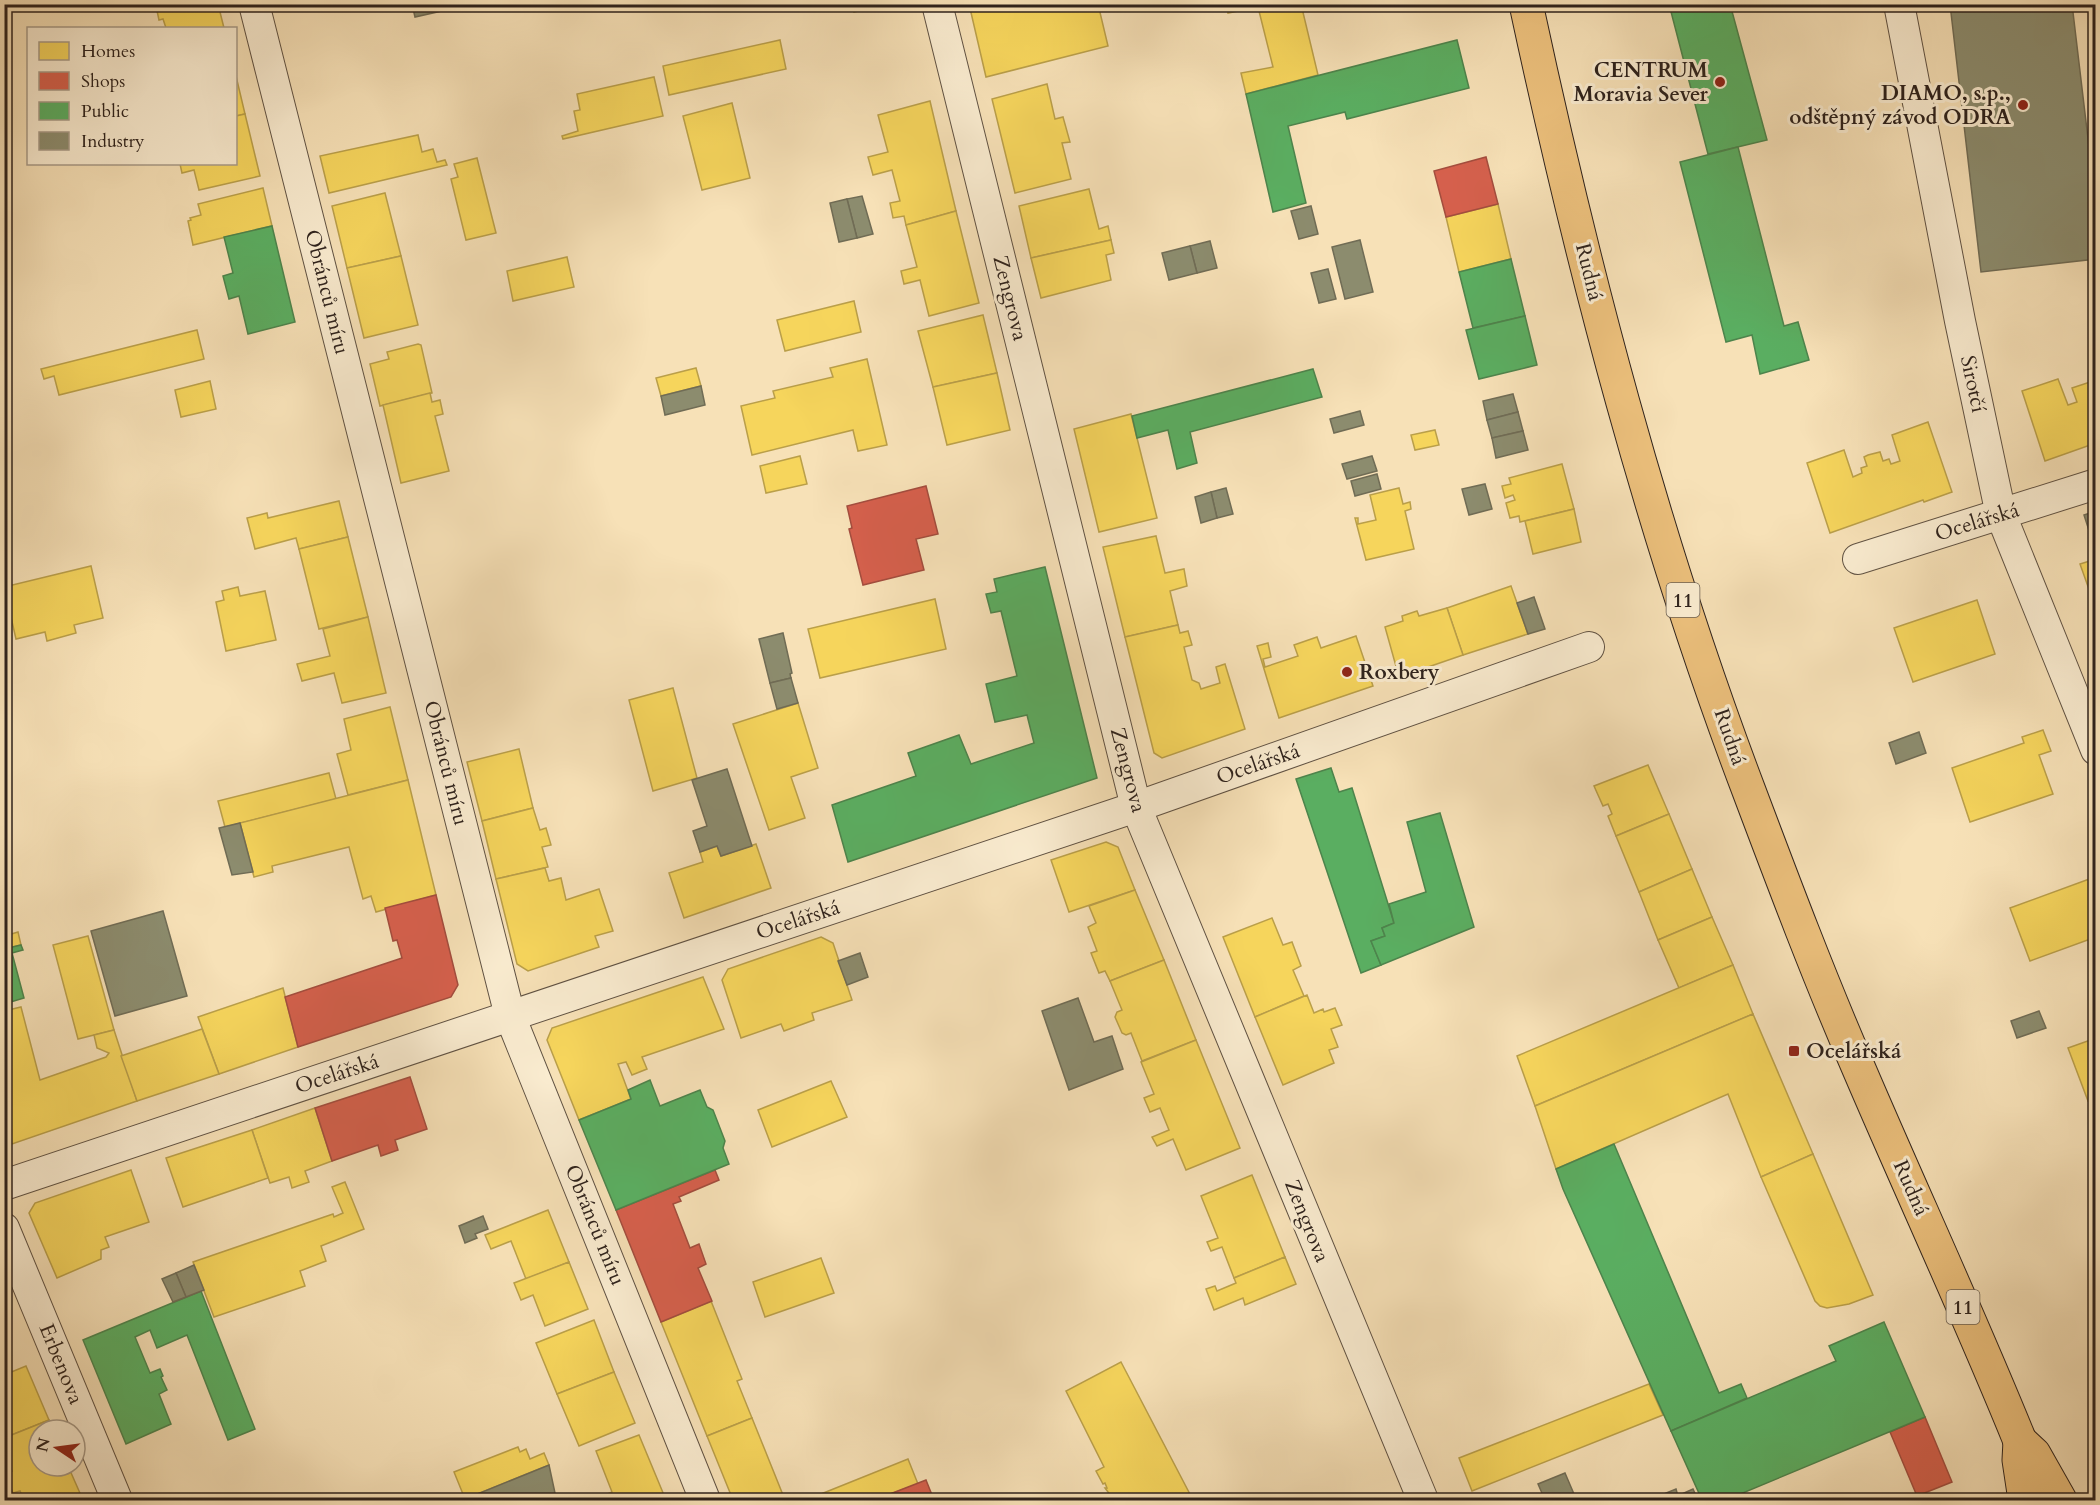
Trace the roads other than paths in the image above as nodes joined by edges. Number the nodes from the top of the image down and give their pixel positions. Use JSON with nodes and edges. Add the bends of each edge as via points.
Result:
{"nodes":[{"id":1,"x":254,"y":4,"type":"edge"},
{"id":2,"x":937,"y":4,"type":"edge"},
{"id":3,"x":1526,"y":4,"type":"edge"},
{"id":4,"x":1899,"y":4,"type":"edge"},
{"id":5,"x":2096,"y":484,"type":"edge"},
{"id":6,"x":2001,"y":515,"type":"junction"},
{"id":7,"x":1858,"y":559,"type":"dead end"},
{"id":8,"x":1589,"y":647,"type":"dead end"},
{"id":9,"x":2096,"y":750,"type":"edge"},
{"id":10,"x":1136,"y":807,"type":"junction"},
{"id":11,"x":510,"y":1016,"type":"junction"},
{"id":12,"x":4,"y":1185,"type":"edge"},
{"id":13,"x":4,"y":1228,"type":"edge"},
{"id":14,"x":2020,"y":1441,"type":"junction"},
{"id":15,"x":117,"y":1500,"type":"edge"},
{"id":16,"x":705,"y":1500,"type":"edge"},
{"id":17,"x":1423,"y":1500,"type":"edge"},
{"id":18,"x":2025,"y":1500,"type":"edge"},
{"id":19,"x":2060,"y":1500,"type":"edge"}],
"edges":[{"from":1,"to":11,"type":"street","name":"Obránců míru"},
{"from":2,"to":10,"type":"street","name":"Zengrova"},
{"from":3,"to":14,"type":"main road","name":"Rudná","number":"11","via":[[1604,336],[1685,608],[1831,1003]]},
{"from":4,"to":6,"type":"street","name":"Sirotčí"},
{"from":5,"to":6,"type":"street","name":"Ocelářská"},
{"from":6,"to":7,"type":"street","name":"Ocelářská"},
{"from":6,"to":9,"type":"street","name":"Sirotčí"},
{"from":8,"to":10,"type":"street","name":"Ocelářská"},
{"from":10,"to":11,"type":"street","name":"Ocelářská"},
{"from":10,"to":17,"type":"street","name":"Zengrova"},
{"from":11,"to":12,"type":"street","name":"Ocelářská"},
{"from":11,"to":16,"type":"street","name":"Obránců míru"},
{"from":13,"to":15,"type":"street","name":"Erbenova"},
{"from":14,"to":18,"type":"main road","name":"Rudná","number":"11"},
{"from":14,"to":19,"type":"main road","name":"Rudná","number":"11","via":[[2034,1454]]}]}
